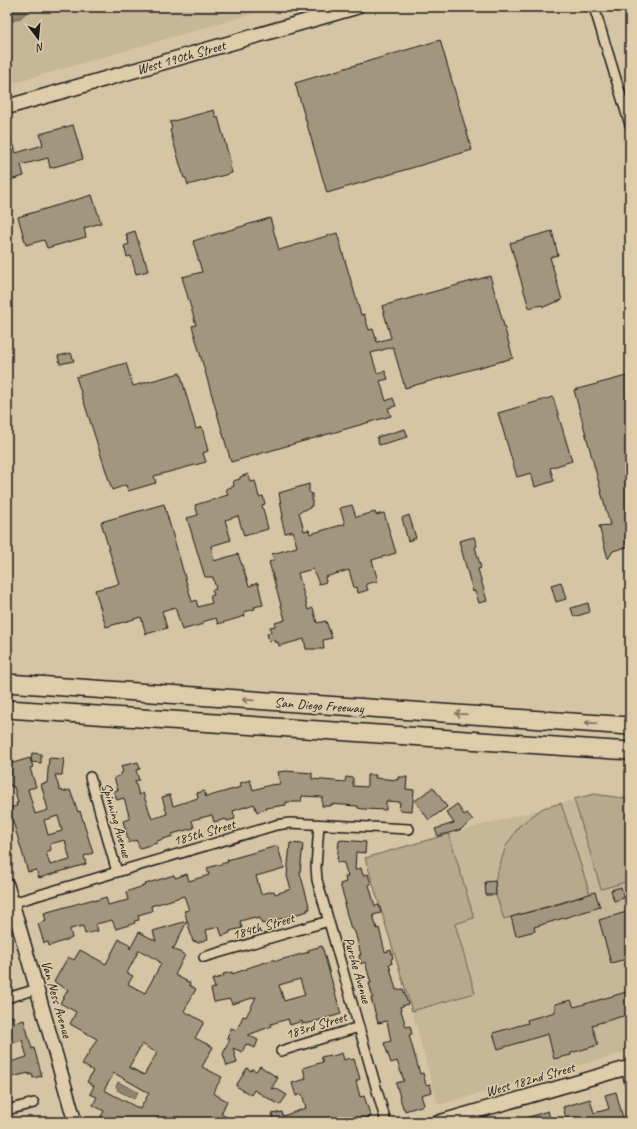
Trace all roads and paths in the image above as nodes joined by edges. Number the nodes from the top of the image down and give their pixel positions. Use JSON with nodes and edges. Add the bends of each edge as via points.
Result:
{"nodes":[{"id":1,"x":356,"y":7,"type":"edge"},
{"id":2,"x":594,"y":7,"type":"edge"},
{"id":3,"x":7,"y":107,"type":"edge"},
{"id":4,"x":630,"y":125,"type":"edge"},
{"id":5,"x":7,"y":683,"type":"edge"},
{"id":6,"x":146,"y":693,"type":"junction"},
{"id":7,"x":7,"y":694,"type":"edge"},
{"id":8,"x":7,"y":700,"type":"edge"},
{"id":9,"x":7,"y":709,"type":"edge"},
{"id":10,"x":630,"y":726,"type":"edge"},
{"id":11,"x":630,"y":742,"type":"edge"},
{"id":12,"x":587,"y":748,"type":"junction"},
{"id":13,"x":630,"y":751,"type":"edge"},
{"id":14,"x":630,"y":760,"type":"edge"},
{"id":15,"x":90,"y":777,"type":"dead end"},
{"id":16,"x":319,"y":824,"type":"junction"},
{"id":17,"x":409,"y":829,"type":"dead end"},
{"id":18,"x":117,"y":872,"type":"junction"},
{"id":19,"x":7,"y":885,"type":"edge"},
{"id":20,"x":12,"y":902,"type":"junction"},
{"id":21,"x":329,"y":921,"type":"junction"},
{"id":22,"x":204,"y":957,"type":"dead end"},
{"id":23,"x":37,"y":989,"type":"junction"},
{"id":24,"x":7,"y":998,"type":"edge"},
{"id":25,"x":359,"y":1027,"type":"junction"},
{"id":26,"x":282,"y":1050,"type":"dead end"},
{"id":27,"x":628,"y":1067,"type":"edge"},
{"id":28,"x":630,"y":1083,"type":"edge"},
{"id":29,"x":34,"y":1103,"type":"dead end"},
{"id":30,"x":7,"y":1110,"type":"edge"},
{"id":31,"x":75,"y":1122,"type":"edge"},
{"id":32,"x":386,"y":1122,"type":"edge"},
{"id":33,"x":439,"y":1122,"type":"edge"}],
"edges":[{"from":1,"to":3,"type":"main road","name":"West 190th Street"},
{"from":2,"to":4,"type":"street"},
{"from":5,"to":6,"type":"highway","name":"San Diego Freeway"},
{"from":6,"to":7,"type":"highway","via":[[126,702]]},
{"from":10,"to":6,"type":"highway","name":"San Diego Freeway","one_way":true},
{"from":8,"to":11,"type":"highway"},
{"from":9,"to":12,"type":"highway","name":"San Diego Freeway"},
{"from":12,"to":13,"type":"highway","name":"San Diego Freeway"},
{"from":12,"to":14,"type":"highway"},
{"from":15,"to":18,"type":"street","name":"Spinning Avenue"},
{"from":16,"to":17,"type":"street","name":"185th Street"},
{"from":16,"to":18,"type":"street","name":"185th Street","via":[[276,825]]},
{"from":16,"to":21,"type":"street","name":"Purche Avenue","via":[[317,880]]},
{"from":18,"to":20,"type":"street","name":"185th Street"},
{"from":19,"to":20,"type":"main road","name":"Van Ness Avenue"},
{"from":20,"to":23,"type":"main road","name":"Van Ness Avenue"},
{"from":21,"to":22,"type":"street","name":"184th Street"},
{"from":21,"to":25,"type":"street","name":"Purche Avenue"},
{"from":23,"to":24,"type":"street"},
{"from":23,"to":31,"type":"main road","name":"Van Ness Avenue"},
{"from":25,"to":26,"type":"street","name":"183rd Street"},
{"from":25,"to":32,"type":"street","name":"Purche Avenue"},
{"from":27,"to":28,"type":"street"},
{"from":27,"to":33,"type":"main road","name":"West 182nd Street"},
{"from":29,"to":30,"type":"street"}]}
